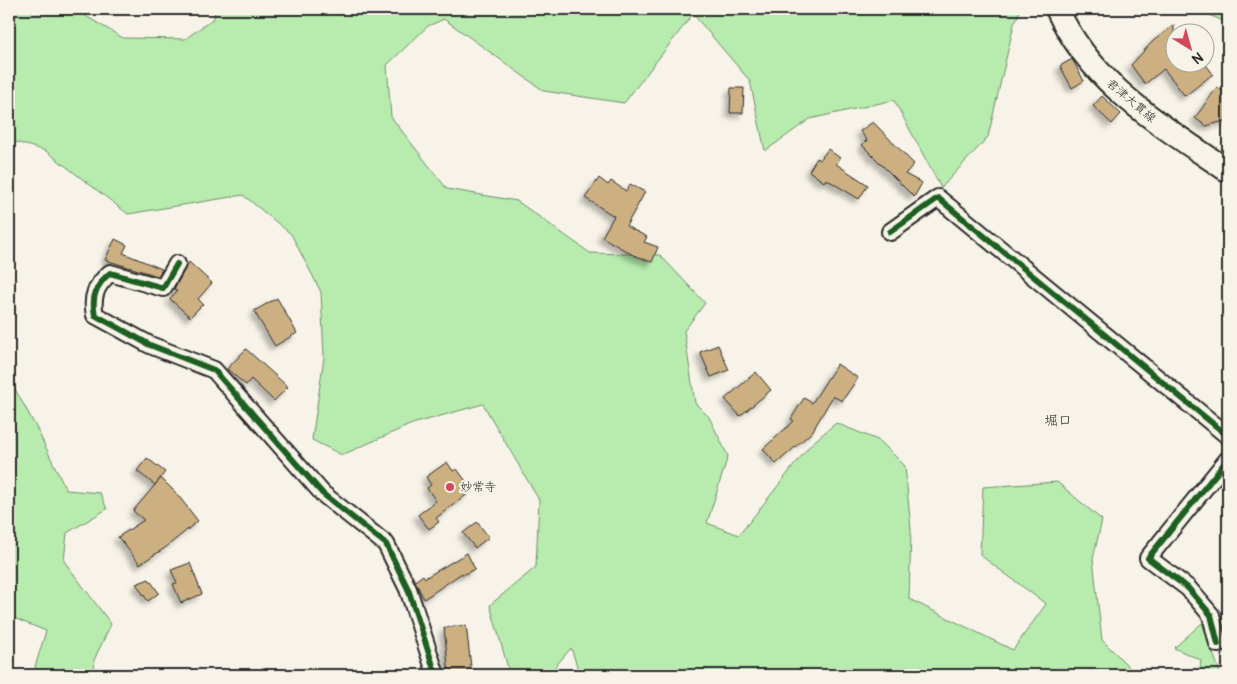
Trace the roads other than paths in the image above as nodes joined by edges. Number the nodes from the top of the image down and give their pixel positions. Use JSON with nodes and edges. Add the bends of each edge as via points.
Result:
{"nodes":[{"id":1,"x":1057,"y":9,"type":"edge"},
{"id":2,"x":1228,"y":171,"type":"edge"},
{"id":3,"x":890,"y":232,"type":"dead end"},
{"id":4,"x":177,"y":264,"type":"dead end"},
{"id":5,"x":1228,"y":436,"type":"edge"},
{"id":6,"x":1228,"y":459,"type":"edge"},
{"id":7,"x":1218,"y":644,"type":"dead end"},
{"id":8,"x":436,"y":675,"type":"edge"}],
"edges":[{"from":1,"to":2,"type":"main road","name":"君津大貫線","via":[[1093,65],[1119,92],[1140,111]]},
{"from":3,"to":5,"type":"street","via":[[938,198]]},
{"from":4,"to":8,"type":"street","via":[[163,288],[110,274],[100,282],[93,297],[95,316],[150,345],[214,370],[323,494],[386,544],[408,589]]},
{"from":6,"to":7,"type":"street","via":[[1148,558],[1188,588],[1211,615]]}]}
